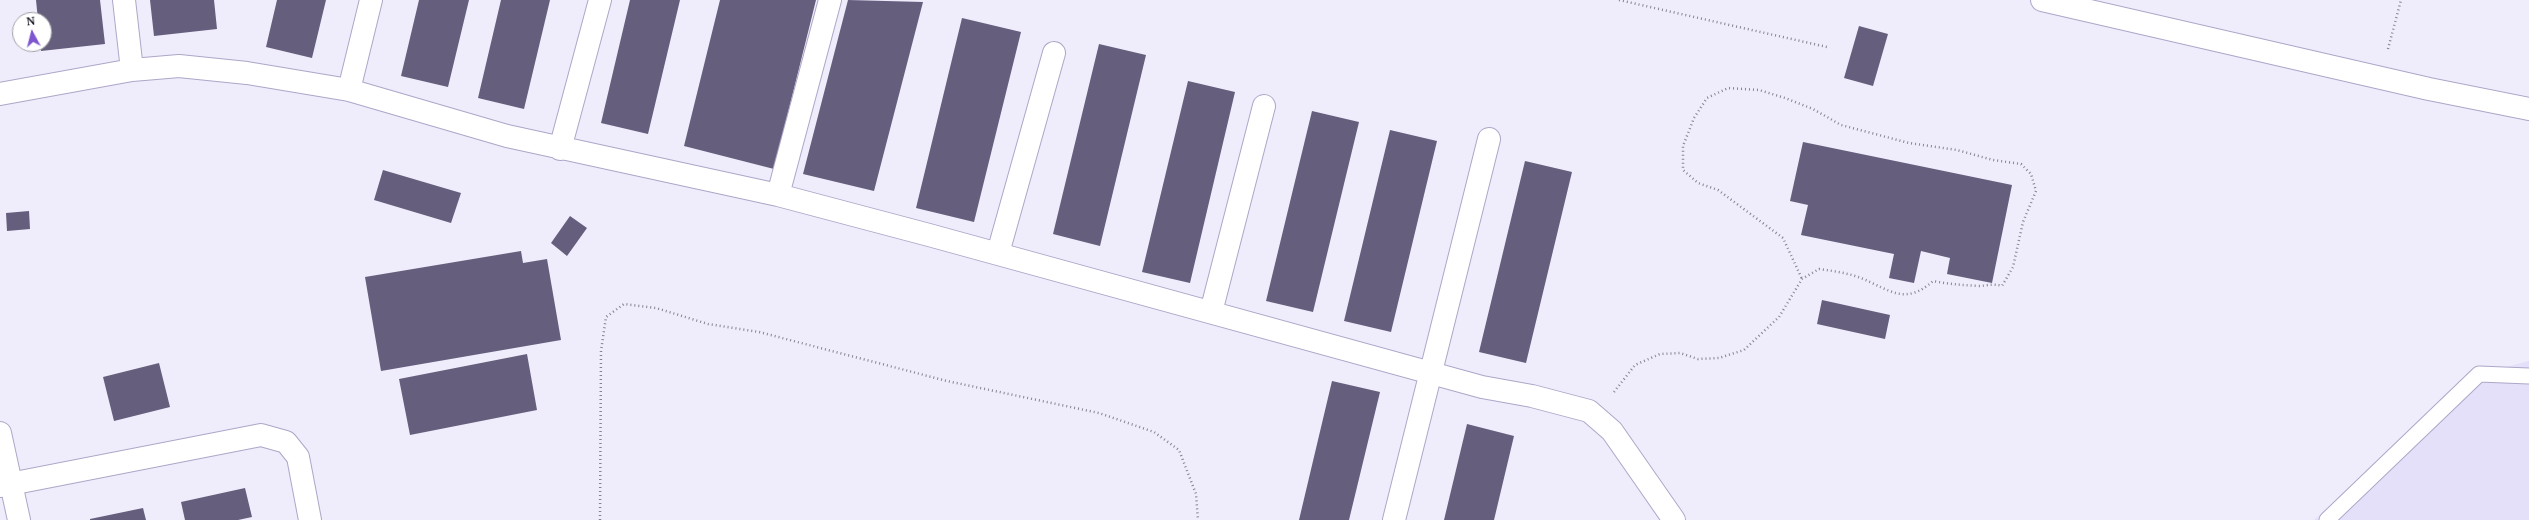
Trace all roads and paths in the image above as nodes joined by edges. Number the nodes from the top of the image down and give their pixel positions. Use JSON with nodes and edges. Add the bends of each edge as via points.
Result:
{"nodes":[{"id":1,"x":124,"y":0,"type":"edge"},
{"id":2,"x":372,"y":0,"type":"edge"},
{"id":3,"x":600,"y":0,"type":"edge"},
{"id":4,"x":830,"y":0,"type":"edge"},
{"id":5,"x":1620,"y":0,"type":"edge"},
{"id":6,"x":2042,"y":0,"type":"edge"},
{"id":7,"x":2401,"y":0,"type":"edge"},
{"id":8,"x":1827,"y":47,"type":"dead end"},
{"id":9,"x":1054,"y":53,"type":"dead end"},
{"id":10,"x":132,"y":70,"type":"junction"},
{"id":11,"x":2381,"y":78,"type":"junction"},
{"id":12,"x":349,"y":90,"type":"junction"},
{"id":13,"x":0,"y":94,"type":"edge"},
{"id":14,"x":1264,"y":106,"type":"dead end"},
{"id":15,"x":2529,"y":109,"type":"edge"},
{"id":16,"x":1489,"y":139,"type":"dead end"},
{"id":17,"x":560,"y":148,"type":"junction"},
{"id":18,"x":778,"y":196,"type":"junction"},
{"id":19,"x":998,"y":253,"type":"junction"},
{"id":20,"x":1802,"y":279,"type":"junction"},
{"id":21,"x":1211,"y":312,"type":"junction"},
{"id":22,"x":1430,"y":372,"type":"junction"},
{"id":23,"x":2529,"y":376,"type":"edge"},
{"id":24,"x":1589,"y":411,"type":"junction"},
{"id":25,"x":0,"y":433,"type":"edge"},
{"id":26,"x":6,"y":485,"type":"edge"},
{"id":27,"x":19,"y":520,"type":"edge"},
{"id":28,"x":310,"y":520,"type":"edge"},
{"id":29,"x":600,"y":520,"type":"edge"},
{"id":30,"x":1198,"y":520,"type":"edge"},
{"id":31,"x":1394,"y":520,"type":"edge"},
{"id":32,"x":1674,"y":520,"type":"edge"},
{"id":33,"x":2327,"y":520,"type":"edge"}],
"edges":[{"from":1,"to":10,"type":"street"},
{"from":2,"to":12,"type":"street"},
{"from":3,"to":17,"type":"street"},
{"from":4,"to":18,"type":"street"},
{"from":5,"to":8,"type":"path"},
{"from":6,"to":11,"type":"street"},
{"from":7,"to":11,"type":"path"},
{"from":9,"to":19,"type":"street"},
{"from":10,"to":12,"type":"street","via":[[179,66],[247,73]]},
{"from":10,"to":13,"type":"street"},
{"from":11,"to":15,"type":"street"},
{"from":12,"to":17,"type":"street","via":[[507,136]]},
{"from":14,"to":21,"type":"street"},
{"from":16,"to":22,"type":"street"},
{"from":17,"to":18,"type":"street"},
{"from":18,"to":19,"type":"street"},
{"from":19,"to":21,"type":"street"},
{"from":20,"to":20,"type":"path","via":[[1819,269],[1841,272],[1899,295],[1921,292],[1933,281],[1983,286],[1992,283],[2002,286],[2013,267],[2023,222],[2036,191],[2031,174],[2021,164],[1909,143],[1841,125],[1813,108],[1759,90],[1728,88],[1707,98],[1694,118],[1683,146],[1683,170],[1698,183],[1718,190],[1783,238]]},
{"from":20,"to":24,"type":"path","via":[[1779,317],[1744,350],[1719,358],[1698,359],[1680,353],[1660,354],[1635,365],[1619,383],[1609,401]]},
{"from":21,"to":22,"type":"street"},
{"from":22,"to":24,"type":"street"},
{"from":22,"to":31,"type":"street"},
{"from":23,"to":33,"type":"lane","via":[[2479,374]]},
{"from":24,"to":32,"type":"street","via":[[1612,431]]},
{"from":25,"to":26,"type":"street"},
{"from":26,"to":27,"type":"street"},
{"from":26,"to":28,"type":"street","via":[[261,435],[286,442],[298,457]]},
{"from":29,"to":30,"type":"path","via":[[601,351],[606,317],[624,304],[656,308],[708,324],[759,332],[947,381],[1099,413],[1154,432],[1179,450],[1196,494]]}]}
